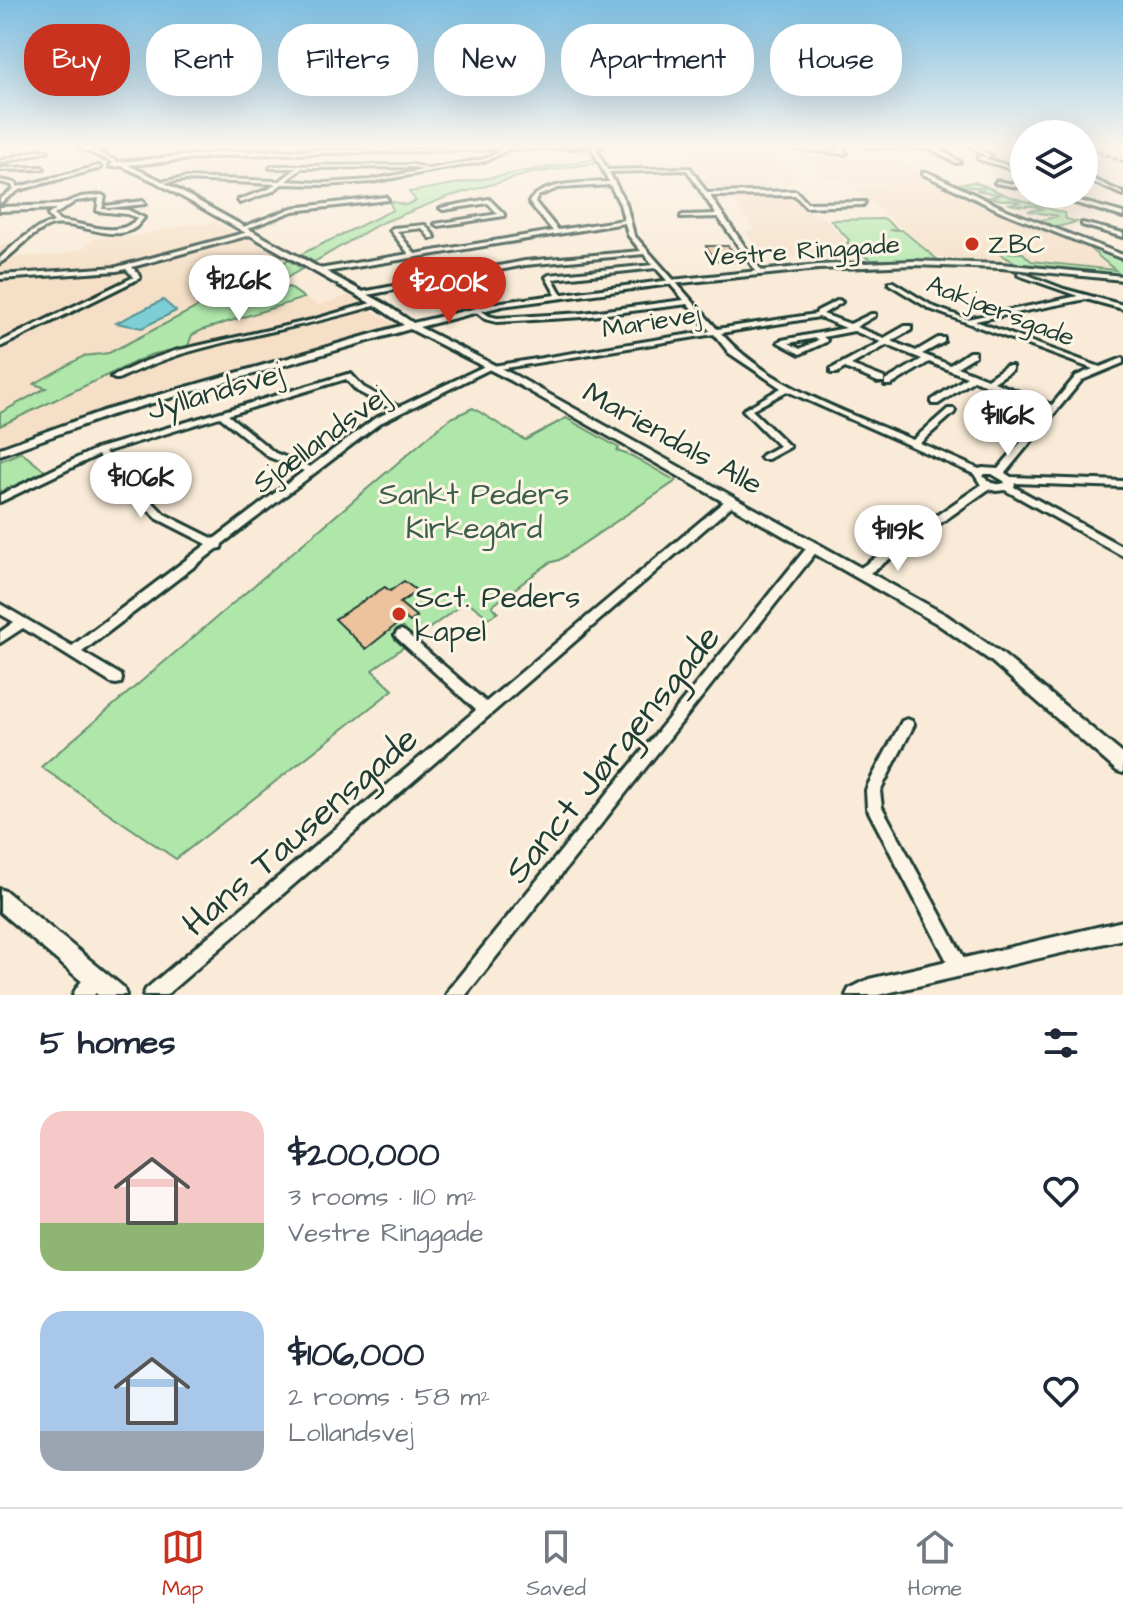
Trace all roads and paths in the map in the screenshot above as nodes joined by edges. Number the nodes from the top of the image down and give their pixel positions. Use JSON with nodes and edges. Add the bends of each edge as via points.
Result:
{"nodes":[{"id":1,"x":182,"y":193,"type":"edge"},
{"id":2,"x":260,"y":193,"type":"edge"},
{"id":3,"x":373,"y":193,"type":"edge"},
{"id":4,"x":540,"y":193,"type":"edge"},
{"id":5,"x":617,"y":193,"type":"edge"},
{"id":6,"x":776,"y":193,"type":"edge"},
{"id":7,"x":796,"y":193,"type":"edge"},
{"id":8,"x":963,"y":193,"type":"edge"},
{"id":9,"x":706,"y":195,"type":"joint"},
{"id":10,"x":386,"y":199,"type":"dead end"},
{"id":11,"x":375,"y":201,"type":"junction"},
{"id":12,"x":242,"y":202,"type":"dead end"},
{"id":13,"x":143,"y":203,"type":"dead end"},
{"id":14,"x":863,"y":203,"type":"dead end"},
{"id":15,"x":98,"y":206,"type":"junction"},
{"id":16,"x":61,"y":207,"type":"junction"},
{"id":17,"x":1098,"y":208,"type":"edge"},
{"id":18,"x":0,"y":209,"type":"edge"},
{"id":19,"x":444,"y":209,"type":"dead end"},
{"id":20,"x":1122,"y":214,"type":"edge"},
{"id":21,"x":720,"y":215,"type":"junction"},
{"id":22,"x":500,"y":217,"type":"junction"},
{"id":23,"x":683,"y":217,"type":"dead end"},
{"id":24,"x":626,"y":221,"type":"junction"},
{"id":25,"x":57,"y":223,"type":"junction"},
{"id":26,"x":438,"y":224,"type":"dead end"},
{"id":27,"x":1084,"y":224,"type":"dead end"},
{"id":28,"x":244,"y":228,"type":"junction"},
{"id":29,"x":556,"y":231,"type":"junction"},
{"id":30,"x":252,"y":233,"type":"junction"},
{"id":31,"x":1123,"y":235,"type":"edge"},
{"id":32,"x":432,"y":237,"type":"dead end"},
{"id":33,"x":518,"y":238,"type":"junction"},
{"id":34,"x":1123,"y":248,"type":"edge"},
{"id":35,"x":1108,"y":251,"type":"junction"},
{"id":36,"x":645,"y":252,"type":"junction"},
{"id":37,"x":413,"y":255,"type":"junction"},
{"id":38,"x":1123,"y":257,"type":"edge"},
{"id":39,"x":0,"y":261,"type":"edge"},
{"id":40,"x":657,"y":266,"type":"junction"},
{"id":41,"x":128,"y":267,"type":"junction"},
{"id":42,"x":319,"y":271,"type":"junction"},
{"id":43,"x":760,"y":273,"type":"junction"},
{"id":44,"x":1020,"y":274,"type":"dead end"},
{"id":45,"x":0,"y":277,"type":"edge"},
{"id":46,"x":1123,"y":278,"type":"edge"},
{"id":47,"x":671,"y":282,"type":"junction"},
{"id":48,"x":891,"y":283,"type":"dead end"},
{"id":49,"x":362,"y":294,"type":"junction"},
{"id":50,"x":559,"y":295,"type":"junction"},
{"id":51,"x":1085,"y":297,"type":"junction"},
{"id":52,"x":688,"y":302,"type":"junction"},
{"id":53,"x":839,"y":302,"type":"dead end"},
{"id":54,"x":380,"y":304,"type":"junction"},
{"id":55,"x":1123,"y":307,"type":"edge"},
{"id":56,"x":480,"y":310,"type":"junction"},
{"id":57,"x":818,"y":315,"type":"junction"},
{"id":58,"x":873,"y":315,"type":"dead end"},
{"id":59,"x":969,"y":321,"type":"junction"},
{"id":60,"x":419,"y":326,"type":"junction"},
{"id":61,"x":853,"y":328,"type":"junction"},
{"id":62,"x":908,"y":328,"type":"dead end"},
{"id":63,"x":714,"y":332,"type":"junction"},
{"id":64,"x":818,"y":336,"type":"dead end"},
{"id":65,"x":941,"y":340,"type":"dead end"},
{"id":66,"x":886,"y":341,"type":"junction"},
{"id":67,"x":0,"y":345,"type":"edge"},
{"id":68,"x":916,"y":354,"type":"junction"},
{"id":69,"x":972,"y":354,"type":"dead end"},
{"id":70,"x":928,"y":359,"type":"junction"},
{"id":71,"x":1123,"y":360,"type":"edge"},
{"id":72,"x":844,"y":365,"type":"junction"},
{"id":73,"x":270,"y":367,"type":"junction"},
{"id":74,"x":491,"y":367,"type":"junction"},
{"id":75,"x":951,"y":368,"type":"junction"},
{"id":76,"x":1009,"y":368,"type":"dead end"},
{"id":77,"x":1099,"y":369,"type":"junction"},
{"id":78,"x":834,"y":371,"type":"dead end"},
{"id":79,"x":115,"y":377,"type":"dead end"},
{"id":80,"x":973,"y":377,"type":"junction"},
{"id":81,"x":987,"y":383,"type":"junction"},
{"id":82,"x":787,"y":388,"type":"junction"},
{"id":83,"x":935,"y":402,"type":"dead end"},
{"id":84,"x":397,"y":409,"type":"junction"},
{"id":85,"x":1053,"y":409,"type":"junction"},
{"id":86,"x":951,"y":411,"type":"dead end"},
{"id":87,"x":221,"y":414,"type":"junction"},
{"id":88,"x":914,"y":444,"type":"junction"},
{"id":89,"x":99,"y":451,"type":"junction"},
{"id":90,"x":0,"y":452,"type":"edge"},
{"id":91,"x":765,"y":457,"type":"dead end"},
{"id":92,"x":312,"y":471,"type":"junction"},
{"id":93,"x":979,"y":473,"type":"junction"},
{"id":94,"x":1006,"y":480,"type":"junction"},
{"id":95,"x":1123,"y":484,"type":"edge"},
{"id":96,"x":988,"y":485,"type":"junction"},
{"id":97,"x":0,"y":499,"type":"edge"},
{"id":98,"x":731,"y":501,"type":"junction"},
{"id":99,"x":217,"y":545,"type":"junction"},
{"id":100,"x":813,"y":548,"type":"junction"},
{"id":101,"x":1123,"y":552,"type":"edge"},
{"id":102,"x":860,"y":574,"type":"junction"},
{"id":103,"x":0,"y":608,"type":"edge"},
{"id":104,"x":23,"y":622,"type":"junction"},
{"id":105,"x":401,"y":635,"type":"dead end"},
{"id":106,"x":0,"y":638,"type":"edge"},
{"id":107,"x":73,"y":652,"type":"junction"},
{"id":108,"x":116,"y":679,"type":"dead end"},
{"id":109,"x":485,"y":710,"type":"junction"},
{"id":110,"x":907,"y":725,"type":"dead end"},
{"id":111,"x":1123,"y":765,"type":"edge"},
{"id":112,"x":4,"y":907,"type":"edge"},
{"id":113,"x":1123,"y":930,"type":"edge"},
{"id":114,"x":959,"y":967,"type":"junction"},
{"id":115,"x":89,"y":987,"type":"edge"},
{"id":116,"x":115,"y":995,"type":"edge"},
{"id":117,"x":152,"y":995,"type":"edge"},
{"id":118,"x":455,"y":995,"type":"edge"},
{"id":119,"x":855,"y":995,"type":"edge"}],
"edges":[{"from":1,"to":28,"type":"street","name":"Mariendals Alle"},
{"from":2,"to":12,"type":"street"},
{"from":3,"to":11,"type":"street"},
{"from":4,"to":29,"type":"street","via":[[532,202]]},
{"from":5,"to":24,"type":"street"},
{"from":6,"to":9,"type":"street"},
{"from":7,"to":14,"type":"street","via":[[806,205]]},
{"from":8,"to":35,"type":"street"},
{"from":9,"to":21,"type":"street"},
{"from":10,"to":11,"type":"street"},
{"from":11,"to":28,"type":"street","via":[[292,210]]},
{"from":13,"to":15,"type":"street"},
{"from":15,"to":16,"type":"street","via":[[102,197],[73,198]]},
{"from":15,"to":25,"type":"street","via":[[136,214],[141,220],[117,230]]},
{"from":16,"to":18,"type":"street"},
{"from":16,"to":25,"type":"street","via":[[50,217]]},
{"from":17,"to":20,"type":"street"},
{"from":19,"to":22,"type":"street","via":[[489,201]]},
{"from":21,"to":23,"type":"street"},
{"from":21,"to":43,"type":"street"},
{"from":22,"to":26,"type":"street"},
{"from":22,"to":33,"type":"street"},
{"from":24,"to":29,"type":"street"},
{"from":24,"to":36,"type":"street"},
{"from":25,"to":39,"type":"street","via":[[28,237]]},
{"from":27,"to":31,"type":"street"},
{"from":28,"to":30,"type":"street","name":"Mariendals Alle"},
{"from":29,"to":33,"type":"street"},
{"from":30,"to":41,"type":"street"},
{"from":30,"to":42,"type":"street","name":"Mariendals Alle"},
{"from":32,"to":37,"type":"street","via":[[423,226],[393,230]]},
{"from":33,"to":37,"type":"street"},
{"from":34,"to":35,"type":"street"},
{"from":35,"to":38,"type":"street"},
{"from":36,"to":40,"type":"street"},
{"from":36,"to":49,"type":"street","via":[[525,263]]},
{"from":37,"to":42,"type":"street"},
{"from":40,"to":47,"type":"street"},
{"from":40,"to":50,"type":"street","via":[[549,277]]},
{"from":41,"to":45,"type":"street"},
{"from":41,"to":67,"type":"street","via":[[138,277]]},
{"from":42,"to":49,"type":"street","name":"Mariendals Alle"},
{"from":43,"to":46,"type":"street","name":"Vestre Ringgade","via":[[913,263]]},
{"from":43,"to":47,"type":"street","name":"Vestre Ringgade"},
{"from":44,"to":51,"type":"street"},
{"from":47,"to":50,"type":"street","name":"Vestre Ringgade"},
{"from":47,"to":52,"type":"street"},
{"from":48,"to":59,"type":"street","name":"Aakjærsgade","via":[[918,302]]},
{"from":49,"to":54,"type":"street","name":"Mariendals Alle"},
{"from":50,"to":56,"type":"street","name":"Vestre Ringgade"},
{"from":51,"to":55,"type":"street"},
{"from":51,"to":59,"type":"street"},
{"from":52,"to":56,"type":"street","via":[[497,320]]},
{"from":52,"to":63,"type":"street"},
{"from":53,"to":57,"type":"street"},
{"from":54,"to":60,"type":"street","name":"Mariendals Alle"},
{"from":54,"to":79,"type":"street","via":[[318,323],[165,354]]},
{"from":56,"to":60,"type":"street","name":"Vestre Ringgade"},
{"from":56,"to":60,"type":"street","name":"Vestre Ringgade"},
{"from":57,"to":61,"type":"street"},
{"from":57,"to":63,"type":"street","name":"Marievej"},
{"from":58,"to":61,"type":"street"},
{"from":59,"to":77,"type":"street","name":"Aakjærsgade"},
{"from":60,"to":73,"type":"street"},
{"from":60,"to":73,"type":"street"},
{"from":60,"to":74,"type":"street","name":"Mariendals Alle"},
{"from":61,"to":64,"type":"street"},
{"from":61,"to":66,"type":"street"},
{"from":62,"to":66,"type":"street"},
{"from":63,"to":74,"type":"street","name":"Marievej"},
{"from":63,"to":82,"type":"street","via":[[747,364]]},
{"from":65,"to":68,"type":"street"},
{"from":66,"to":68,"type":"street"},
{"from":66,"to":72,"type":"street"},
{"from":68,"to":70,"type":"street"},
{"from":69,"to":75,"type":"street"},
{"from":70,"to":72,"type":"street","via":[[884,382]]},
{"from":70,"to":75,"type":"street"},
{"from":71,"to":77,"type":"street"},
{"from":72,"to":78,"type":"street"},
{"from":73,"to":90,"type":"street","via":[[107,413]]},
{"from":74,"to":84,"type":"street","name":"Sjællandsvej"},
{"from":74,"to":98,"type":"street","name":"Mariendals Alle"},
{"from":75,"to":80,"type":"street"},
{"from":76,"to":81,"type":"street"},
{"from":77,"to":85,"type":"street","via":[[1079,378]]},
{"from":80,"to":81,"type":"street"},
{"from":80,"to":83,"type":"street"},
{"from":81,"to":85,"type":"street"},
{"from":82,"to":88,"type":"street"},
{"from":82,"to":91,"type":"street","via":[[747,410],[785,447]]},
{"from":84,"to":87,"type":"street","name":"Jyllandsvej","via":[[360,389],[348,376]]},
{"from":84,"to":92,"type":"street","name":"Sjællandsvej"},
{"from":85,"to":94,"type":"street"},
{"from":86,"to":88,"type":"street"},
{"from":87,"to":89,"type":"street","name":"Jyllandsvej"},
{"from":87,"to":92,"type":"street","via":[[272,455]]},
{"from":88,"to":93,"type":"street"},
{"from":89,"to":97,"type":"street","name":"Jyllandsvej"},
{"from":89,"to":99,"type":"street","via":[[160,516]]},
{"from":92,"to":99,"type":"street","name":"Sjællandsvej"},
{"from":93,"to":94,"type":"street"},
{"from":93,"to":96,"type":"street"},
{"from":94,"to":95,"type":"street"},
{"from":94,"to":96,"type":"street"},
{"from":94,"to":101,"type":"street"},
{"from":96,"to":102,"type":"street"},
{"from":98,"to":100,"type":"street","name":"Mariendals Alle"},
{"from":98,"to":109,"type":"street","name":"Hans Tausensgade"},
{"from":99,"to":107,"type":"street","name":"Sjællandsvej"},
{"from":100,"to":102,"type":"street","name":"Mariendals Alle"},
{"from":100,"to":118,"type":"street","name":"Sanct Jørgensgade"},
{"from":102,"to":111,"type":"street","name":"Mariendals Alle","via":[[981,646]]},
{"from":103,"to":104,"type":"street"},
{"from":104,"to":106,"type":"street"},
{"from":104,"to":107,"type":"street"},
{"from":105,"to":109,"type":"street"},
{"from":107,"to":108,"type":"street"},
{"from":109,"to":117,"type":"street","name":"Hans Tausensgade"},
{"from":110,"to":114,"type":"street","via":[[873,790],[875,808]]},
{"from":112,"to":115,"type":"street"},
{"from":113,"to":114,"type":"street"},
{"from":114,"to":119,"type":"street"},
{"from":115,"to":116,"type":"street"}]}
